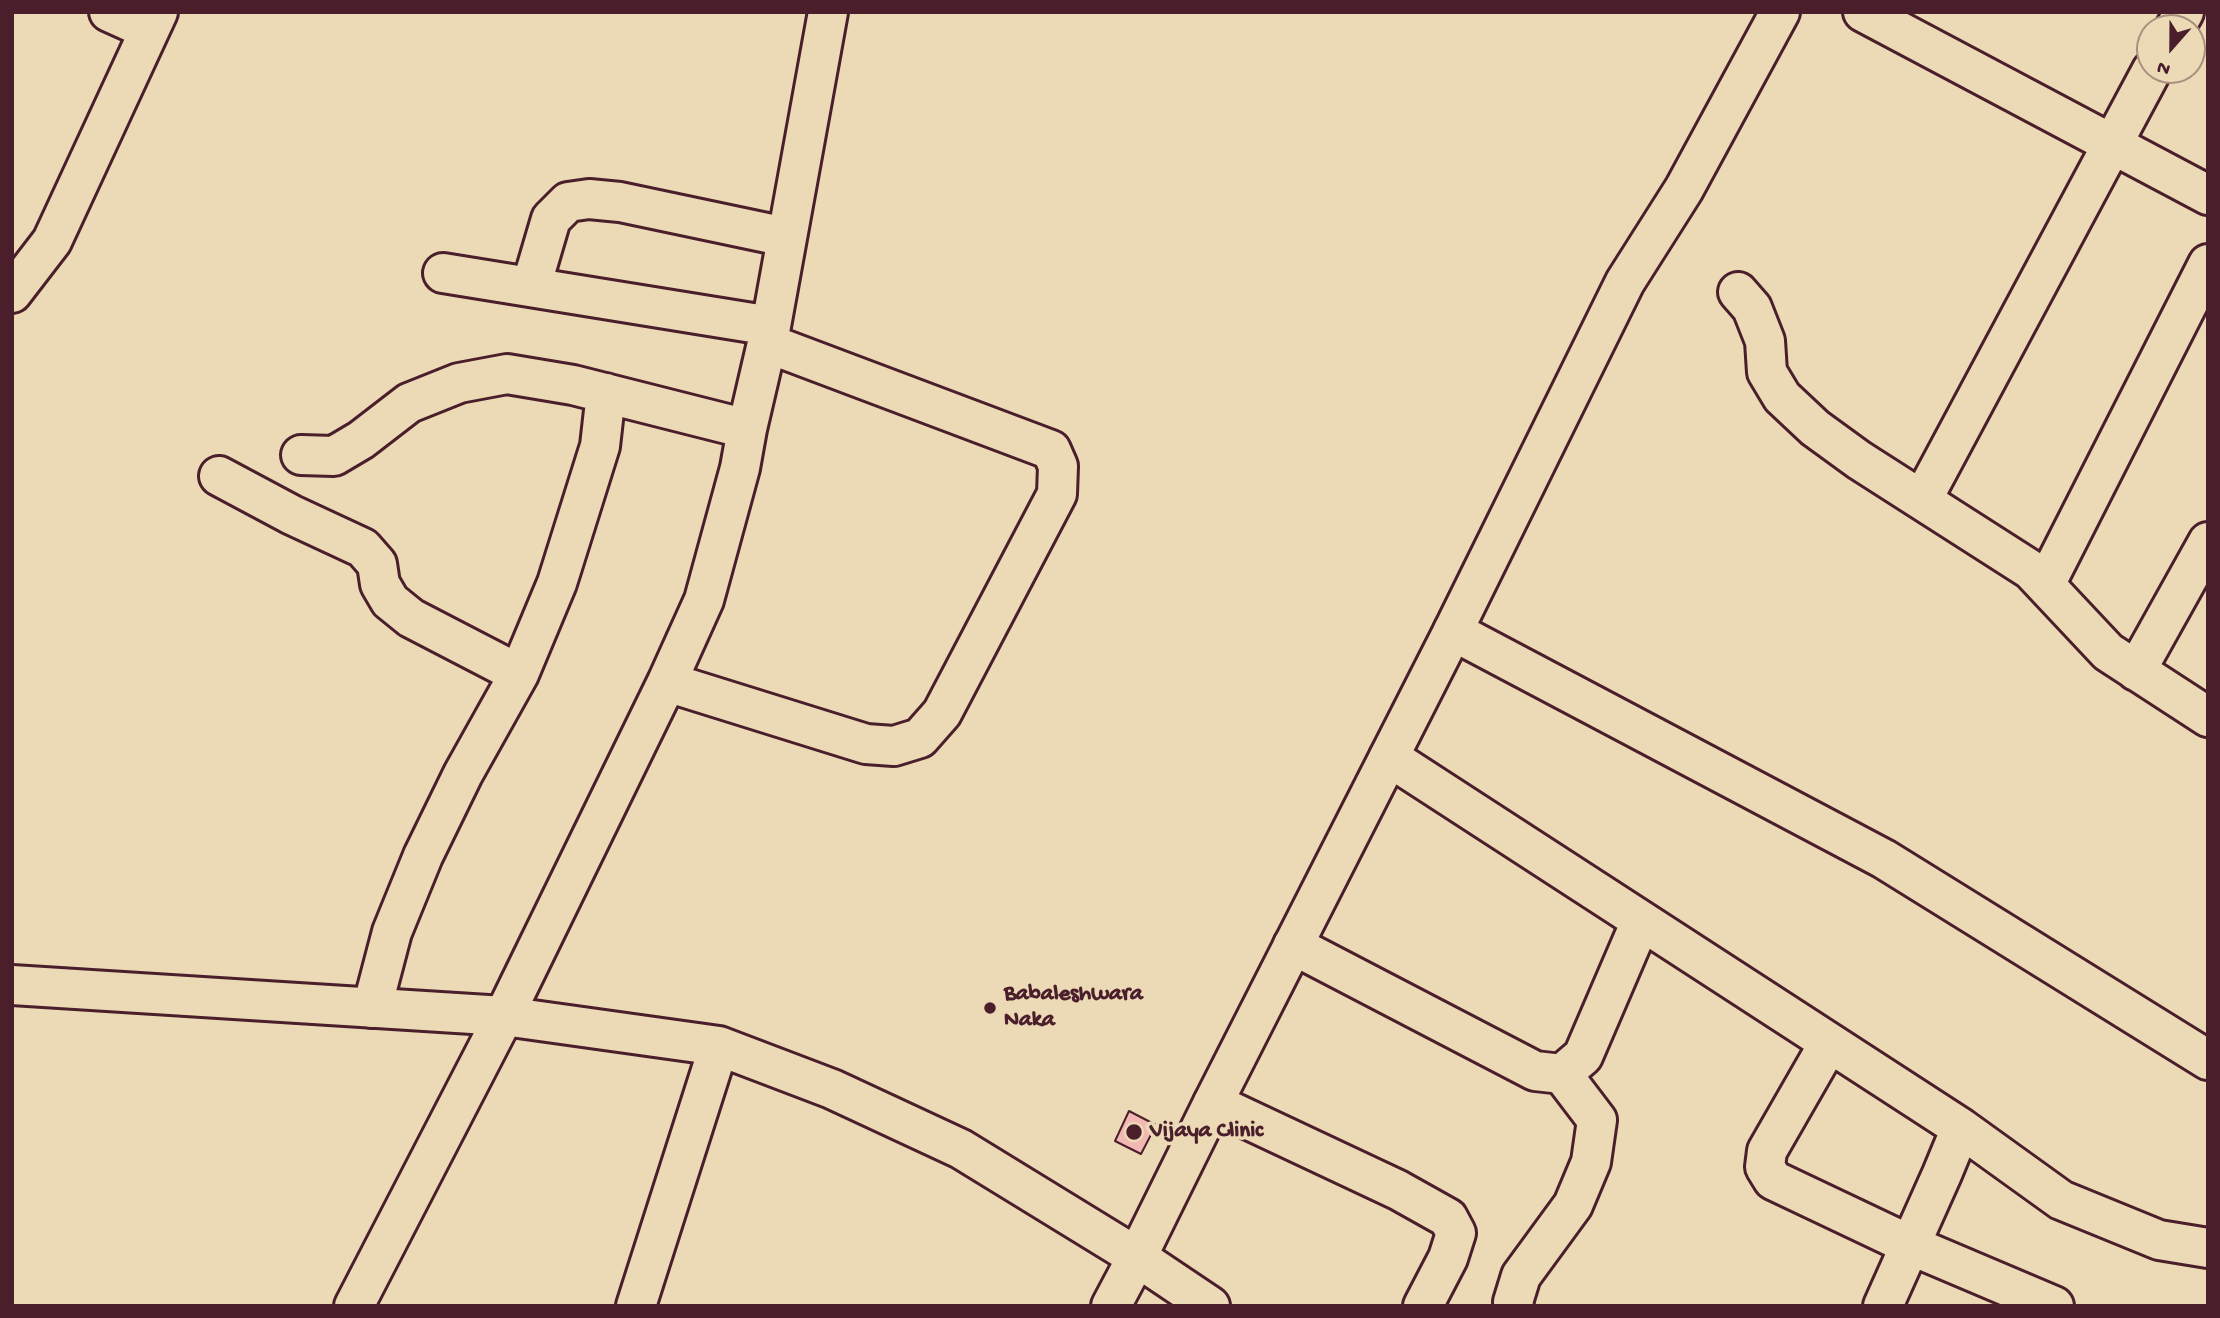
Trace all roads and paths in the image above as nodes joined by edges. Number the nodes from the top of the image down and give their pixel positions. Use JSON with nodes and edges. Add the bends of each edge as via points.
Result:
{"nodes":[{"id":1,"x":108,"y":12,"type":"edge"},
{"id":2,"x":828,"y":12,"type":"edge"},
{"id":3,"x":1780,"y":12,"type":"edge"},
{"id":4,"x":1863,"y":12,"type":"edge"},
{"id":5,"x":153,"y":21,"type":"edge"},
{"id":6,"x":2144,"y":84,"type":"edge"},
{"id":7,"x":2112,"y":144,"type":"junction"},
{"id":8,"x":2208,"y":195,"type":"edge"},
{"id":9,"x":786,"y":237,"type":"junction"},
{"id":10,"x":2208,"y":264,"type":"edge"},
{"id":11,"x":443,"y":272,"type":"dead end"},
{"id":12,"x":531,"y":287,"type":"junction"},
{"id":13,"x":1738,"y":292,"type":"dead end"},
{"id":14,"x":12,"y":293,"type":"edge"},
{"id":15,"x":769,"y":334,"type":"junction"},
{"id":16,"x":606,"y":393,"type":"junction"},
{"id":17,"x":747,"y":429,"type":"junction"},
{"id":18,"x":301,"y":454,"type":"dead end"},
{"id":19,"x":219,"y":476,"type":"dead end"},
{"id":20,"x":1922,"y":500,"type":"junction"},
{"id":21,"x":2208,"y":542,"type":"edge"},
{"id":22,"x":2045,"y":585,"type":"junction"},
{"id":23,"x":1453,"y":631,"type":"junction"},
{"id":24,"x":2136,"y":671,"type":"junction"},
{"id":25,"x":519,"y":674,"type":"junction"},
{"id":26,"x":667,"y":682,"type":"junction"},
{"id":27,"x":2208,"y":717,"type":"edge"},
{"id":28,"x":1389,"y":757,"type":"junction"},
{"id":29,"x":1641,"y":921,"type":"junction"},
{"id":30,"x":1293,"y":945,"type":"junction"},
{"id":31,"x":12,"y":985,"type":"edge"},
{"id":32,"x":372,"y":1008,"type":"junction"},
{"id":33,"x":505,"y":1016,"type":"junction"},
{"id":34,"x":1829,"y":1043,"type":"junction"},
{"id":35,"x":719,"y":1045,"type":"junction"},
{"id":36,"x":2208,"y":1060,"type":"edge"},
{"id":37,"x":1562,"y":1074,"type":"junction"},
{"id":38,"x":1213,"y":1103,"type":"junction"},
{"id":39,"x":1961,"y":1128,"type":"junction"},
{"id":40,"x":1910,"y":1245,"type":"junction"},
{"id":41,"x":2208,"y":1248,"type":"edge"},
{"id":42,"x":1137,"y":1257,"type":"junction"},
{"id":43,"x":354,"y":1306,"type":"edge"},
{"id":44,"x":636,"y":1306,"type":"edge"},
{"id":45,"x":1111,"y":1306,"type":"edge"},
{"id":46,"x":1210,"y":1306,"type":"edge"},
{"id":47,"x":1423,"y":1306,"type":"edge"},
{"id":48,"x":1514,"y":1306,"type":"edge"},
{"id":49,"x":1882,"y":1306,"type":"edge"},
{"id":50,"x":2054,"y":1306,"type":"edge"}],
"edges":[{"from":1,"to":5,"type":"street"},
{"from":2,"to":9,"type":"street"},
{"from":3,"to":23,"type":"street","via":[[1684,189],[1625,282]]},
{"from":4,"to":7,"type":"street"},
{"from":5,"to":14,"type":"street","via":[[52,241]]},
{"from":6,"to":7,"type":"street"},
{"from":7,"to":8,"type":"street"},
{"from":7,"to":20,"type":"street"},
{"from":9,"to":12,"type":"street","via":[[620,202],[568,201],[551,219]]},
{"from":9,"to":15,"type":"street"},
{"from":10,"to":22,"type":"street"},
{"from":11,"to":12,"type":"street"},
{"from":12,"to":15,"type":"street"},
{"from":13,"to":20,"type":"street","via":[[1752,309],[1765,341],[1766,372],[1782,397],[1858,460]]},
{"from":15,"to":17,"type":"street"},
{"from":15,"to":26,"type":"street","via":[[1051,450],[1058,467],[1057,494],[942,713],[920,738],[894,746],[866,744]]},
{"from":16,"to":17,"type":"street"},
{"from":16,"to":18,"type":"street","via":[[507,374],[459,383],[409,403],[334,456]]},
{"from":16,"to":25,"type":"street","via":[[600,446],[557,583]]},
{"from":17,"to":26,"type":"street","via":[[705,600]]},
{"from":19,"to":25,"type":"street","via":[[363,548],[377,564],[380,584],[390,601],[411,618]]},
{"from":20,"to":22,"type":"street","via":[[2031,570]]},
{"from":21,"to":24,"type":"street"},
{"from":22,"to":24,"type":"street","via":[[2108,652]]},
{"from":23,"to":28,"type":"street"},
{"from":23,"to":36,"type":"street","via":[[1884,859]]},
{"from":24,"to":27,"type":"street"},
{"from":25,"to":32,"type":"street","via":[[423,856],[392,932]]},
{"from":26,"to":33,"type":"street"},
{"from":28,"to":29,"type":"street"},
{"from":28,"to":30,"type":"street"},
{"from":29,"to":34,"type":"street"},
{"from":29,"to":37,"type":"street","via":[[1583,1056]]},
{"from":30,"to":37,"type":"street","via":[[1535,1071]]},
{"from":30,"to":38,"type":"street"},
{"from":31,"to":32,"type":"street"},
{"from":32,"to":33,"type":"street"},
{"from":33,"to":35,"type":"street"},
{"from":33,"to":43,"type":"street"},
{"from":34,"to":39,"type":"street"},
{"from":34,"to":40,"type":"street","via":[[1767,1151],[1765,1167],[1773,1180]]},
{"from":35,"to":42,"type":"street","via":[[832,1088],[961,1149]]},
{"from":35,"to":44,"type":"street"},
{"from":37,"to":48,"type":"street","via":[[1597,1120],[1591,1162],[1573,1205],[1521,1276]]},
{"from":38,"to":42,"type":"street"},
{"from":38,"to":47,"type":"street","via":[[1448,1218],[1456,1233]]},
{"from":39,"to":40,"type":"street"},
{"from":39,"to":41,"type":"street","via":[[2061,1200],[2159,1240]]},
{"from":40,"to":49,"type":"street"},
{"from":40,"to":50,"type":"street"},
{"from":42,"to":45,"type":"street"},
{"from":42,"to":46,"type":"street"}]}
